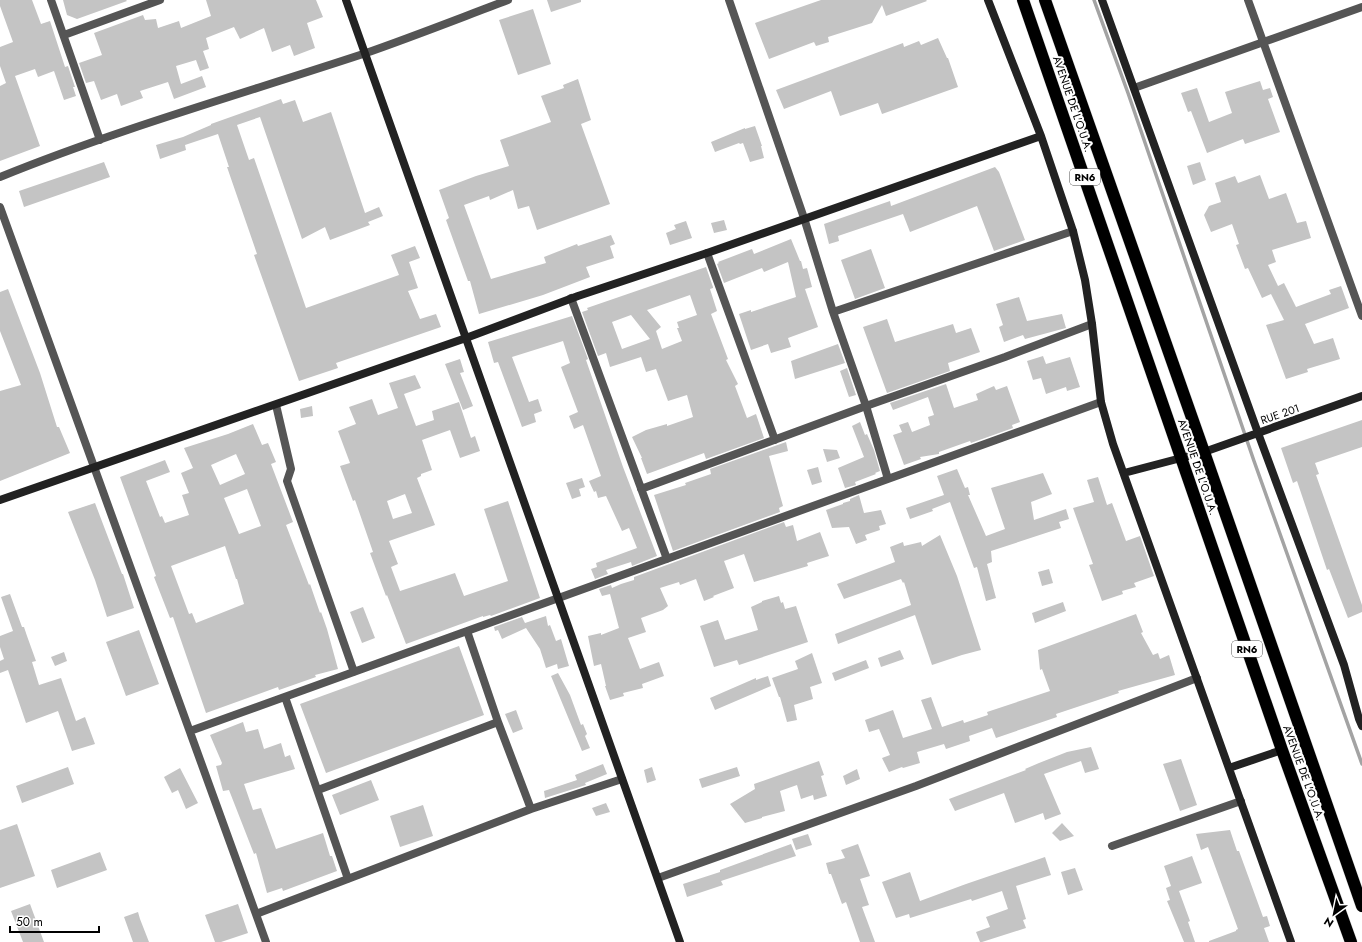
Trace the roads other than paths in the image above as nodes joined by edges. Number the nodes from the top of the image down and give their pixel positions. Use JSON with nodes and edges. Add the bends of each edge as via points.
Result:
{"nodes":[{"id":1,"x":52,"y":0,"type":"edge"},
{"id":2,"x":160,"y":0,"type":"edge"},
{"id":3,"x":346,"y":0,"type":"edge"},
{"id":4,"x":508,"y":0,"type":"edge"},
{"id":5,"x":729,"y":0,"type":"edge"},
{"id":6,"x":988,"y":0,"type":"edge"},
{"id":7,"x":1023,"y":0,"type":"edge"},
{"id":8,"x":1045,"y":0,"type":"edge"},
{"id":9,"x":1102,"y":0,"type":"edge"},
{"id":10,"x":1248,"y":0,"type":"edge"},
{"id":11,"x":1362,"y":7,"type":"edge"},
{"id":12,"x":64,"y":35,"type":"junction"},
{"id":13,"x":1262,"y":43,"type":"junction"},
{"id":14,"x":365,"y":53,"type":"junction"},
{"id":15,"x":1134,"y":88,"type":"junction"},
{"id":16,"x":1041,"y":136,"type":"junction"},
{"id":17,"x":100,"y":140,"type":"junction"},
{"id":18,"x":0,"y":177,"type":"edge"},
{"id":19,"x":0,"y":206,"type":"edge"},
{"id":20,"x":804,"y":218,"type":"junction"},
{"id":21,"x":1073,"y":231,"type":"junction"},
{"id":22,"x":707,"y":252,"type":"junction"},
{"id":23,"x":571,"y":298,"type":"junction"},
{"id":24,"x":833,"y":312,"type":"junction"},
{"id":25,"x":1362,"y":316,"type":"edge"},
{"id":26,"x":1092,"y":324,"type":"junction"},
{"id":27,"x":466,"y":338,"type":"junction"},
{"id":28,"x":1362,"y":396,"type":"edge"},
{"id":29,"x":1101,"y":402,"type":"junction"},
{"id":30,"x":276,"y":405,"type":"junction"},
{"id":31,"x":866,"y":406,"type":"junction"},
{"id":32,"x":1258,"y":433,"type":"junction"},
{"id":33,"x":775,"y":440,"type":"junction"},
{"id":34,"x":1204,"y":452,"type":"junction"},
{"id":35,"x":1181,"y":458,"type":"junction"},
{"id":36,"x":94,"y":467,"type":"junction"},
{"id":37,"x":1124,"y":473,"type":"junction"},
{"id":38,"x":888,"y":479,"type":"junction"},
{"id":39,"x":641,"y":489,"type":"junction"},
{"id":40,"x":0,"y":500,"type":"edge"},
{"id":41,"x":666,"y":559,"type":"junction"},
{"id":42,"x":558,"y":598,"type":"junction"},
{"id":43,"x":467,"y":631,"type":"junction"},
{"id":44,"x":354,"y":672,"type":"junction"},
{"id":45,"x":1197,"y":678,"type":"junction"},
{"id":46,"x":285,"y":697,"type":"junction"},
{"id":47,"x":498,"y":722,"type":"junction"},
{"id":48,"x":1362,"y":726,"type":"edge"},
{"id":49,"x":190,"y":731,"type":"junction"},
{"id":50,"x":1282,"y":750,"type":"junction"},
{"id":51,"x":1229,"y":768,"type":"junction"},
{"id":52,"x":622,"y":779,"type":"junction"},
{"id":53,"x":318,"y":790,"type":"junction"},
{"id":54,"x":1241,"y":801,"type":"junction"},
{"id":55,"x":531,"y":809,"type":"junction"},
{"id":56,"x":1112,"y":846,"type":"dead end"},
{"id":57,"x":658,"y":878,"type":"junction"},
{"id":58,"x":348,"y":879,"type":"junction"},
{"id":59,"x":1362,"y":906,"type":"edge"},
{"id":60,"x":256,"y":914,"type":"junction"},
{"id":61,"x":266,"y":942,"type":"edge"},
{"id":62,"x":680,"y":942,"type":"edge"},
{"id":63,"x":1291,"y":942,"type":"edge"},
{"id":64,"x":1350,"y":942,"type":"edge"}],
"edges":[{"from":1,"to":12,"type":"street"},
{"from":2,"to":12,"type":"street"},
{"from":3,"to":14,"type":"street"},
{"from":4,"to":14,"type":"street"},
{"from":5,"to":20,"type":"street"},
{"from":6,"to":16,"type":"street"},
{"from":7,"to":35,"type":"highway","name":"AVENUE DE L'O.U.A.","number":"RN6"},
{"from":8,"to":34,"type":"highway","name":"AVENUE DE L'O.U.A.","number":"RN6"},
{"from":9,"to":15,"type":"street"},
{"from":10,"to":13,"type":"street"},
{"from":11,"to":13,"type":"street"},
{"from":12,"to":17,"type":"street"},
{"from":13,"to":15,"type":"street"},
{"from":13,"to":25,"type":"street"},
{"from":14,"to":17,"type":"street"},
{"from":14,"to":27,"type":"street"},
{"from":15,"to":32,"type":"street"},
{"from":16,"to":20,"type":"street"},
{"from":16,"to":21,"type":"street"},
{"from":17,"to":18,"type":"street"},
{"from":19,"to":36,"type":"street"},
{"from":20,"to":22,"type":"street"},
{"from":20,"to":24,"type":"street"},
{"from":21,"to":24,"type":"street"},
{"from":21,"to":26,"type":"street"},
{"from":22,"to":23,"type":"street"},
{"from":22,"to":33,"type":"street"},
{"from":23,"to":27,"type":"street"},
{"from":23,"to":39,"type":"street"},
{"from":24,"to":31,"type":"street"},
{"from":26,"to":29,"type":"street"},
{"from":26,"to":31,"type":"street"},
{"from":27,"to":30,"type":"street"},
{"from":27,"to":42,"type":"street"},
{"from":28,"to":32,"type":"street","name":"RUE 201"},
{"from":29,"to":37,"type":"street"},
{"from":29,"to":38,"type":"street"},
{"from":30,"to":36,"type":"street"},
{"from":30,"to":44,"type":"street","via":[[291,469],[287,481]]},
{"from":31,"to":33,"type":"street"},
{"from":31,"to":38,"type":"street"},
{"from":32,"to":34,"type":"street","name":"RUE 201"},
{"from":32,"to":48,"type":"street","via":[[1344,665]]},
{"from":33,"to":39,"type":"street"},
{"from":34,"to":35,"type":"street","name":"RUE 201"},
{"from":34,"to":59,"type":"highway","name":"AVENUE DE L'O.U.A.","number":"RN6"},
{"from":35,"to":37,"type":"street","name":"RUE 201"},
{"from":35,"to":50,"type":"highway","name":"AVENUE DE L'O.U.A.","number":"RN6"},
{"from":36,"to":40,"type":"street"},
{"from":36,"to":49,"type":"street"},
{"from":37,"to":45,"type":"street"},
{"from":38,"to":41,"type":"street"},
{"from":39,"to":41,"type":"street"},
{"from":41,"to":42,"type":"street"},
{"from":42,"to":43,"type":"street"},
{"from":42,"to":52,"type":"street"},
{"from":43,"to":44,"type":"street"},
{"from":43,"to":47,"type":"street"},
{"from":44,"to":46,"type":"street"},
{"from":45,"to":51,"type":"street"},
{"from":45,"to":57,"type":"street","via":[[916,786]]},
{"from":46,"to":49,"type":"street"},
{"from":46,"to":53,"type":"street"},
{"from":47,"to":53,"type":"street"},
{"from":47,"to":55,"type":"street"},
{"from":49,"to":60,"type":"street"},
{"from":50,"to":51,"type":"street"},
{"from":50,"to":64,"type":"highway","name":"AVENUE DE L'O.U.A.","number":"RN6"},
{"from":51,"to":54,"type":"street"},
{"from":52,"to":55,"type":"street"},
{"from":52,"to":57,"type":"street"},
{"from":53,"to":58,"type":"street"},
{"from":54,"to":56,"type":"street"},
{"from":54,"to":63,"type":"street"},
{"from":55,"to":58,"type":"street"},
{"from":57,"to":62,"type":"street"},
{"from":58,"to":60,"type":"street"},
{"from":60,"to":61,"type":"street"}]}
